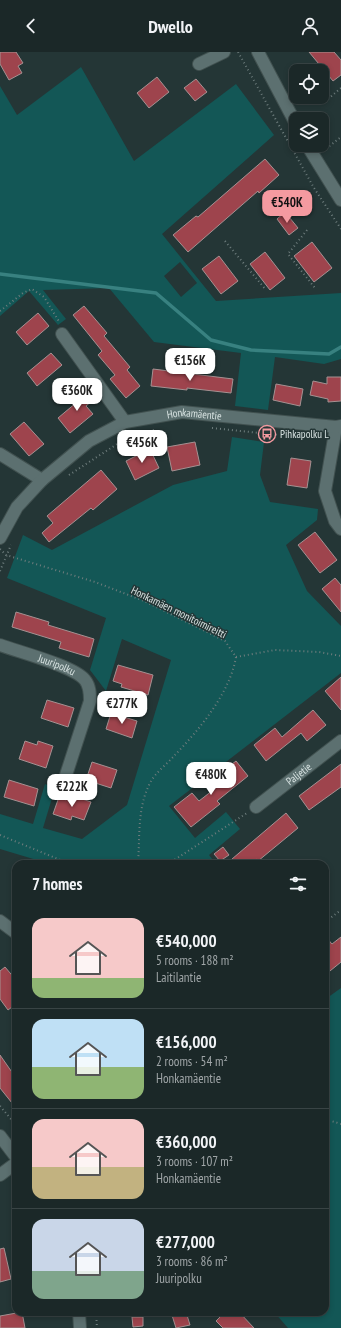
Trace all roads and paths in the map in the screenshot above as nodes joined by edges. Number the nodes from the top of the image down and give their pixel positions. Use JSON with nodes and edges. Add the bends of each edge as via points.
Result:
{"nodes":[{"id":1,"x":224,"y":52,"type":"edge"},
{"id":2,"x":238,"y":52,"type":"edge"},
{"id":3,"x":258,"y":52,"type":"edge"},
{"id":4,"x":199,"y":64,"type":"dead end"},
{"id":5,"x":341,"y":88,"type":"edge"},
{"id":6,"x":329,"y":98,"type":"edge"},
{"id":7,"x":290,"y":112,"type":"edge"},
{"id":8,"x":312,"y":152,"type":"edge"},
{"id":9,"x":341,"y":200,"type":"edge"},
{"id":10,"x":341,"y":229,"type":"edge"},
{"id":11,"x":308,"y":230,"type":"dead end"},
{"id":12,"x":225,"y":241,"type":"dead end"},
{"id":13,"x":315,"y":288,"type":"dead end"},
{"id":14,"x":266,"y":290,"type":"dead end"},
{"id":15,"x":0,"y":311,"type":"edge"},
{"id":16,"x":62,"y":334,"type":"joint"},
{"id":17,"x":125,"y":422,"type":"junction"},
{"id":18,"x":339,"y":426,"type":"edge"},
{"id":19,"x":211,"y":428,"type":"dead end"},
{"id":20,"x":158,"y":429,"type":"dead end"},
{"id":21,"x":282,"y":435,"type":"dead end"},
{"id":22,"x":0,"y":454,"type":"edge"},
{"id":23,"x":67,"y":476,"type":"dead end"},
{"id":24,"x":42,"y":480,"type":"junction"},
{"id":25,"x":341,"y":529,"type":"edge"},
{"id":26,"x":0,"y":538,"type":"edge"},
{"id":27,"x":12,"y":541,"type":"dead end"},
{"id":28,"x":0,"y":549,"type":"edge"},
{"id":29,"x":6,"y":555,"type":"junction"},
{"id":30,"x":0,"y":571,"type":"edge"},
{"id":31,"x":0,"y":645,"type":"edge"},
{"id":32,"x":341,"y":656,"type":"edge"},
{"id":33,"x":236,"y":657,"type":"junction"},
{"id":34,"x":341,"y":741,"type":"edge"},
{"id":35,"x":66,"y":775,"type":"dead end"},
{"id":36,"x":256,"y":807,"type":"joint"},
{"id":37,"x":0,"y":835,"type":"edge"},
{"id":38,"x":60,"y":860,"type":"edge"},
{"id":39,"x":138,"y":860,"type":"edge"},
{"id":40,"x":174,"y":860,"type":"edge"},
{"id":41,"x":341,"y":910,"type":"edge"},
{"id":42,"x":329,"y":919,"type":"edge"},
{"id":43,"x":0,"y":922,"type":"edge"},
{"id":44,"x":12,"y":930,"type":"edge"},
{"id":45,"x":0,"y":1106,"type":"edge"},
{"id":46,"x":12,"y":1120,"type":"edge"},
{"id":47,"x":329,"y":1120,"type":"edge"},
{"id":48,"x":341,"y":1124,"type":"edge"},
{"id":49,"x":0,"y":1136,"type":"edge"},
{"id":50,"x":12,"y":1152,"type":"edge"},
{"id":51,"x":12,"y":1166,"type":"edge"},
{"id":52,"x":0,"y":1175,"type":"edge"},
{"id":53,"x":79,"y":1316,"type":"edge"},
{"id":54,"x":96,"y":1316,"type":"edge"},
{"id":55,"x":80,"y":1328,"type":"edge"},
{"id":56,"x":97,"y":1328,"type":"edge"}],
"edges":[{"from":1,"to":4,"type":"street"},
{"from":2,"to":10,"type":"path","via":[[314,188]]},
{"from":3,"to":7,"type":"street"},
{"from":5,"to":6,"type":"path"},
{"from":8,"to":9,"type":"street"},
{"from":11,"to":13,"type":"path","via":[[288,254]]},
{"from":12,"to":14,"type":"path"},
{"from":15,"to":16,"type":"path","via":[[32,289],[44,297],[60,323]]},
{"from":16,"to":17,"type":"street"},
{"from":17,"to":18,"type":"street","name":"Honkamäentie","via":[[182,412]]},
{"from":17,"to":24,"type":"street","name":"Honkamäentie","via":[[89,441]]},
{"from":18,"to":25,"type":"street","via":[[325,490],[335,521]]},
{"from":19,"to":21,"type":"path"},
{"from":20,"to":23,"type":"path","via":[[128,437]]},
{"from":22,"to":24,"type":"street"},
{"from":24,"to":26,"type":"street","name":"Honkamäentie","via":[[17,507]]},
{"from":27,"to":29,"type":"path"},
{"from":28,"to":29,"type":"path","name":"Honkamäen monitoimireitti"},
{"from":29,"to":30,"type":"path"},
{"from":29,"to":33,"type":"path","name":"Honkamäen monitoimireitti","via":[[95,582],[144,601],[225,641]]},
{"from":31,"to":35,"type":"street","name":"Juuripolku","via":[[66,668],[85,680],[90,690],[90,701]]},
{"from":32,"to":33,"type":"path","via":[[275,650]]},
{"from":33,"to":39,"type":"path","via":[[219,699],[204,724],[150,782],[141,816]]},
{"from":34,"to":36,"type":"street","name":"Paljetie"},
{"from":36,"to":40,"type":"path"},
{"from":37,"to":38,"type":"path"},
{"from":41,"to":42,"type":"path"},
{"from":43,"to":44,"type":"street"},
{"from":45,"to":46,"type":"path"},
{"from":47,"to":48,"type":"path"},
{"from":49,"to":50,"type":"street"},
{"from":51,"to":52,"type":"street"},
{"from":53,"to":55,"type":"street"},
{"from":54,"to":56,"type":"path"}]}
